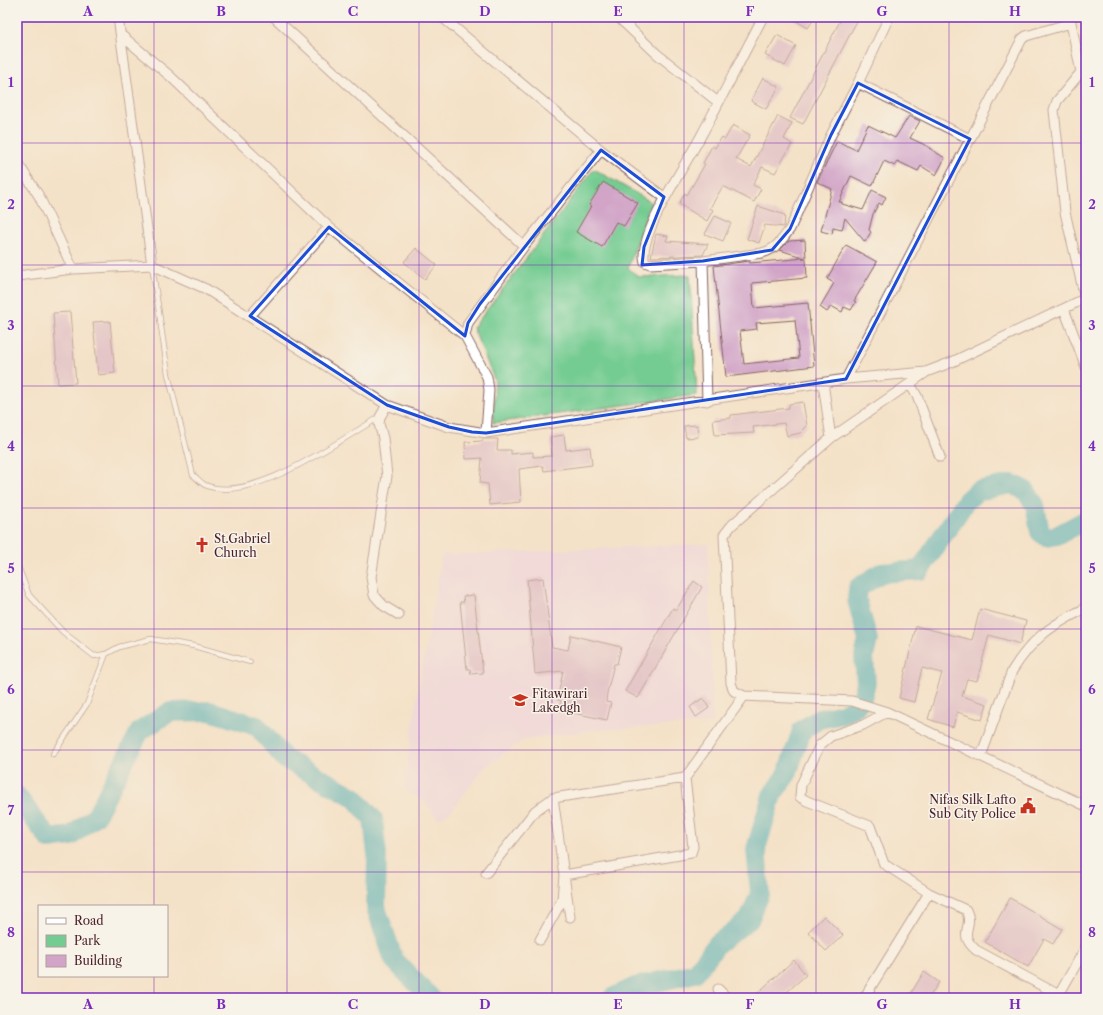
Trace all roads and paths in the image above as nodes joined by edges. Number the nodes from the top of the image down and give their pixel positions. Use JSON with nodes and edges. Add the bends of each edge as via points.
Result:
{"nodes":[{"id":1,"x":118,"y":17,"type":"edge"},
{"id":2,"x":274,"y":17,"type":"edge"},
{"id":3,"x":442,"y":17,"type":"edge"},
{"id":4,"x":618,"y":17,"type":"edge"},
{"id":5,"x":762,"y":17,"type":"edge"},
{"id":6,"x":889,"y":17,"type":"edge"},
{"id":7,"x":1071,"y":20,"type":"edge"},
{"id":8,"x":121,"y":34,"type":"junction"},
{"id":9,"x":858,"y":83,"type":"junction"},
{"id":10,"x":718,"y":102,"type":"junction"},
{"id":11,"x":970,"y":139,"type":"junction"},
{"id":12,"x":601,"y":150,"type":"junction"},
{"id":13,"x":17,"y":162,"type":"edge"},
{"id":14,"x":664,"y":197,"type":"junction"},
{"id":15,"x":329,"y":227,"type":"junction"},
{"id":16,"x":524,"y":246,"type":"junction"},
{"id":17,"x":703,"y":261,"type":"junction"},
{"id":18,"x":152,"y":265,"type":"junction"},
{"id":19,"x":73,"y":269,"type":"junction"},
{"id":20,"x":17,"y":276,"type":"edge"},
{"id":21,"x":1086,"y":298,"type":"edge"},
{"id":22,"x":1064,"y":309,"type":"junction"},
{"id":23,"x":250,"y":316,"type":"junction"},
{"id":24,"x":465,"y":336,"type":"junction"},
{"id":25,"x":1086,"y":367,"type":"edge"},
{"id":26,"x":926,"y":372,"type":"junction"},
{"id":27,"x":846,"y":378,"type":"junction"},
{"id":28,"x":824,"y":383,"type":"junction"},
{"id":29,"x":910,"y":384,"type":"junction"},
{"id":30,"x":707,"y":401,"type":"junction"},
{"id":31,"x":387,"y":405,"type":"junction"},
{"id":32,"x":380,"y":417,"type":"junction"},
{"id":33,"x":486,"y":433,"type":"junction"},
{"id":34,"x":831,"y":438,"type":"junction"},
{"id":35,"x":940,"y":457,"type":"dead end"},
{"id":36,"x":17,"y":564,"type":"edge"},
{"id":37,"x":1086,"y":608,"type":"edge"},
{"id":38,"x":399,"y":615,"type":"dead end"},
{"id":39,"x":106,"y":654,"type":"junction"},
{"id":40,"x":250,"y":662,"type":"dead end"},
{"id":41,"x":744,"y":696,"type":"junction"},
{"id":42,"x":887,"y":712,"type":"junction"},
{"id":43,"x":53,"y":754,"type":"dead end"},
{"id":44,"x":981,"y":756,"type":"junction"},
{"id":45,"x":685,"y":778,"type":"junction"},
{"id":46,"x":553,"y":798,"type":"junction"},
{"id":47,"x":1086,"y":806,"type":"edge"},
{"id":48,"x":486,"y":873,"type":"dead end"},
{"id":49,"x":564,"y":876,"type":"junction"},
{"id":50,"x":929,"y":893,"type":"junction"},
{"id":51,"x":570,"y":917,"type":"dead end"},
{"id":52,"x":540,"y":940,"type":"dead end"},
{"id":53,"x":1086,"y":947,"type":"edge"},
{"id":54,"x":718,"y":989,"type":"dead end"},
{"id":55,"x":1058,"y":997,"type":"edge"},
{"id":56,"x":726,"y":998,"type":"edge"},
{"id":57,"x":864,"y":998,"type":"edge"}],
"edges":[{"from":1,"to":8,"type":"street"},
{"from":2,"to":16,"type":"street"},
{"from":3,"to":12,"type":"street"},
{"from":4,"to":10,"type":"street","via":[[656,54]]},
{"from":5,"to":10,"type":"street"},
{"from":6,"to":9,"type":"street"},
{"from":7,"to":11,"type":"street","via":[[1022,39]]},
{"from":7,"to":21,"type":"street","via":[[1081,72],[1056,101],[1054,110],[1065,212]]},
{"from":8,"to":15,"type":"street","via":[[170,76]]},
{"from":8,"to":18,"type":"street"},
{"from":9,"to":11,"type":"street"},
{"from":9,"to":17,"type":"street","via":[[831,135],[790,229],[782,241],[772,250],[762,253]]},
{"from":10,"to":14,"type":"street"},
{"from":11,"to":27,"type":"street"},
{"from":12,"to":14,"type":"street"},
{"from":12,"to":16,"type":"street"},
{"from":13,"to":19,"type":"street","via":[[39,196]]},
{"from":14,"to":17,"type":"street","via":[[644,247],[645,262],[650,264]]},
{"from":15,"to":23,"type":"street"},
{"from":15,"to":24,"type":"street"},
{"from":16,"to":24,"type":"street","via":[[480,304],[468,323]]},
{"from":17,"to":30,"type":"street"},
{"from":18,"to":19,"type":"street"},
{"from":18,"to":23,"type":"street","via":[[206,289]]},
{"from":18,"to":32,"type":"lane","via":[[170,382],[193,475],[204,484],[215,488],[247,487],[282,474]]},
{"from":19,"to":20,"type":"street"},
{"from":21,"to":22,"type":"street"},
{"from":22,"to":25,"type":"street"},
{"from":22,"to":26,"type":"street"},
{"from":23,"to":31,"type":"street"},
{"from":24,"to":33,"type":"street","via":[[487,377],[489,390]]},
{"from":26,"to":27,"type":"street"},
{"from":26,"to":29,"type":"street"},
{"from":27,"to":28,"type":"street"},
{"from":28,"to":30,"type":"street"},
{"from":28,"to":34,"type":"street"},
{"from":29,"to":34,"type":"street"},
{"from":29,"to":35,"type":"street"},
{"from":30,"to":33,"type":"street","via":[[642,408]]},
{"from":31,"to":32,"type":"street"},
{"from":31,"to":33,"type":"street","via":[[448,428]]},
{"from":32,"to":38,"type":"street","via":[[387,476],[371,577],[374,594],[384,606]]},
{"from":34,"to":41,"type":"street","via":[[732,525],[724,535],[731,683],[734,691]]},
{"from":36,"to":39,"type":"lane","via":[[29,595],[63,632],[94,656]]},
{"from":37,"to":44,"type":"street","via":[[1046,630],[1019,660],[1012,671]]},
{"from":39,"to":40,"type":"lane","via":[[119,647],[151,639],[194,646]]},
{"from":39,"to":43,"type":"lane","via":[[87,704]]},
{"from":41,"to":42,"type":"street","via":[[852,701]]},
{"from":41,"to":45,"type":"street"},
{"from":42,"to":44,"type":"street"},
{"from":42,"to":50,"type":"street","via":[[863,725],[831,736],[820,745],[801,785],[800,796],[817,806],[870,826],[884,864]]},
{"from":44,"to":47,"type":"street"},
{"from":45,"to":46,"type":"street"},
{"from":45,"to":49,"type":"street","via":[[693,847],[691,853]]},
{"from":46,"to":48,"type":"street","via":[[535,811]]},
{"from":46,"to":49,"type":"street"},
{"from":49,"to":51,"type":"street"},
{"from":49,"to":52,"type":"street","via":[[562,900]]},
{"from":50,"to":55,"type":"street","via":[[966,910],[969,921],[966,936],[968,943],[976,950]]},
{"from":50,"to":57,"type":"street"},
{"from":53,"to":55,"type":"street"},
{"from":54,"to":56,"type":"street"}]}
